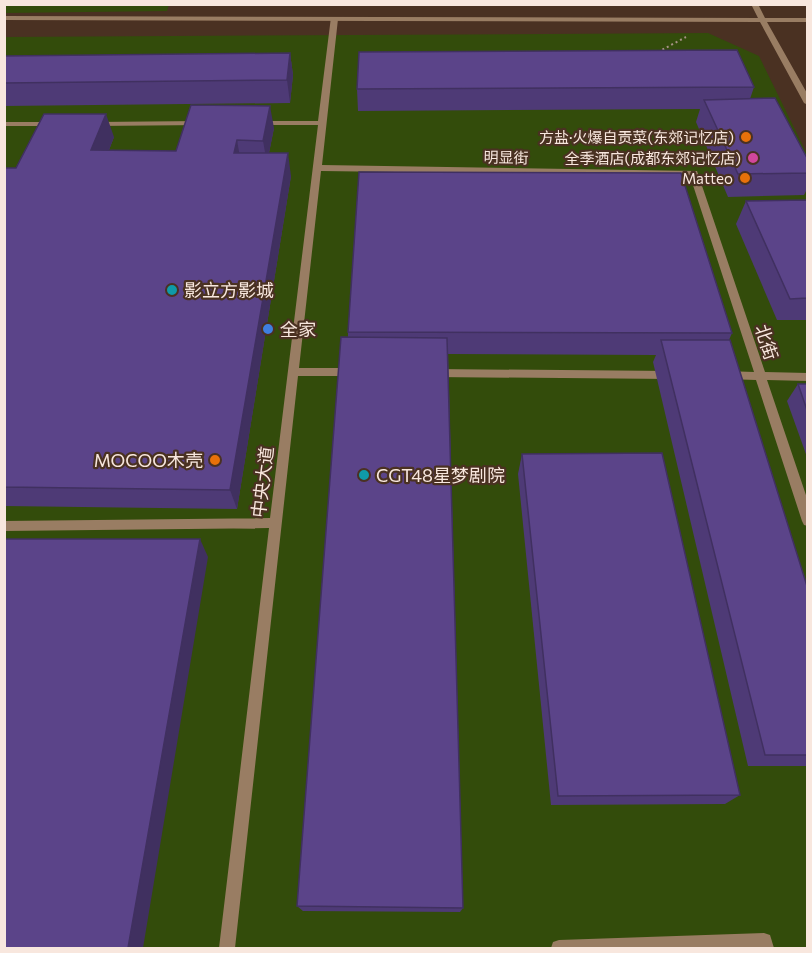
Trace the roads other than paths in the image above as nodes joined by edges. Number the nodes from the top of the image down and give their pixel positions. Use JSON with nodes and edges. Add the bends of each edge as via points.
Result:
{"nodes":[{"id":1,"x":754,"y":4,"type":"edge"},
{"id":2,"x":4,"y":18,"type":"edge"},
{"id":3,"x":334,"y":19,"type":"junction"},
{"id":4,"x":763,"y":20,"type":"junction"},
{"id":5,"x":807,"y":20,"type":"edge"},
{"id":6,"x":807,"y":103,"type":"edge"},
{"id":7,"x":216,"y":123,"type":"edge"},
{"id":8,"x":252,"y":123,"type":"edge"},
{"id":9,"x":322,"y":123,"type":"junction"},
{"id":10,"x":4,"y":124,"type":"edge"},
{"id":11,"x":63,"y":124,"type":"edge"},
{"id":12,"x":87,"y":124,"type":"edge"},
{"id":13,"x":317,"y":168,"type":"junction"},
{"id":14,"x":694,"y":173,"type":"joint"},
{"id":15,"x":293,"y":372,"type":"junction"},
{"id":16,"x":365,"y":373,"type":"edge"},
{"id":17,"x":425,"y":373,"type":"edge"},
{"id":18,"x":688,"y":375,"type":"edge"},
{"id":19,"x":712,"y":375,"type":"edge"},
{"id":20,"x":760,"y":376,"type":"junction"},
{"id":21,"x":807,"y":377,"type":"edge"},
{"id":22,"x":807,"y":521,"type":"edge"},
{"id":23,"x":276,"y":523,"type":"junction"},
{"id":24,"x":4,"y":525,"type":"edge"},
{"id":25,"x":227,"y":948,"type":"edge"},
{"id":26,"x":559,"y":948,"type":"edge"},
{"id":27,"x":766,"y":948,"type":"edge"}],
"edges":[{"from":1,"to":4,"type":"street"},
{"from":2,"to":3,"type":"street"},
{"from":3,"to":4,"type":"street"},
{"from":3,"to":9,"type":"street","name":"中央大道"},
{"from":4,"to":5,"type":"street"},
{"from":4,"to":6,"type":"street"},
{"from":7,"to":12,"type":"street"},
{"from":8,"to":9,"type":"street"},
{"from":9,"to":13,"type":"street","name":"中央大道"},
{"from":10,"to":11,"type":"street"},
{"from":13,"to":14,"type":"street","name":"明显街"},
{"from":13,"to":15,"type":"street","name":"中央大道"},
{"from":14,"to":20,"type":"street","name":"北街"},
{"from":15,"to":16,"type":"street"},
{"from":15,"to":23,"type":"street","name":"中央大道"},
{"from":17,"to":18,"type":"street"},
{"from":19,"to":20,"type":"street"},
{"from":20,"to":21,"type":"street"},
{"from":20,"to":22,"type":"street","name":"北街"},
{"from":23,"to":24,"type":"street"},
{"from":23,"to":25,"type":"street","name":"中央大道"},
{"from":26,"to":27,"type":"street","via":[[764,941]]}]}
